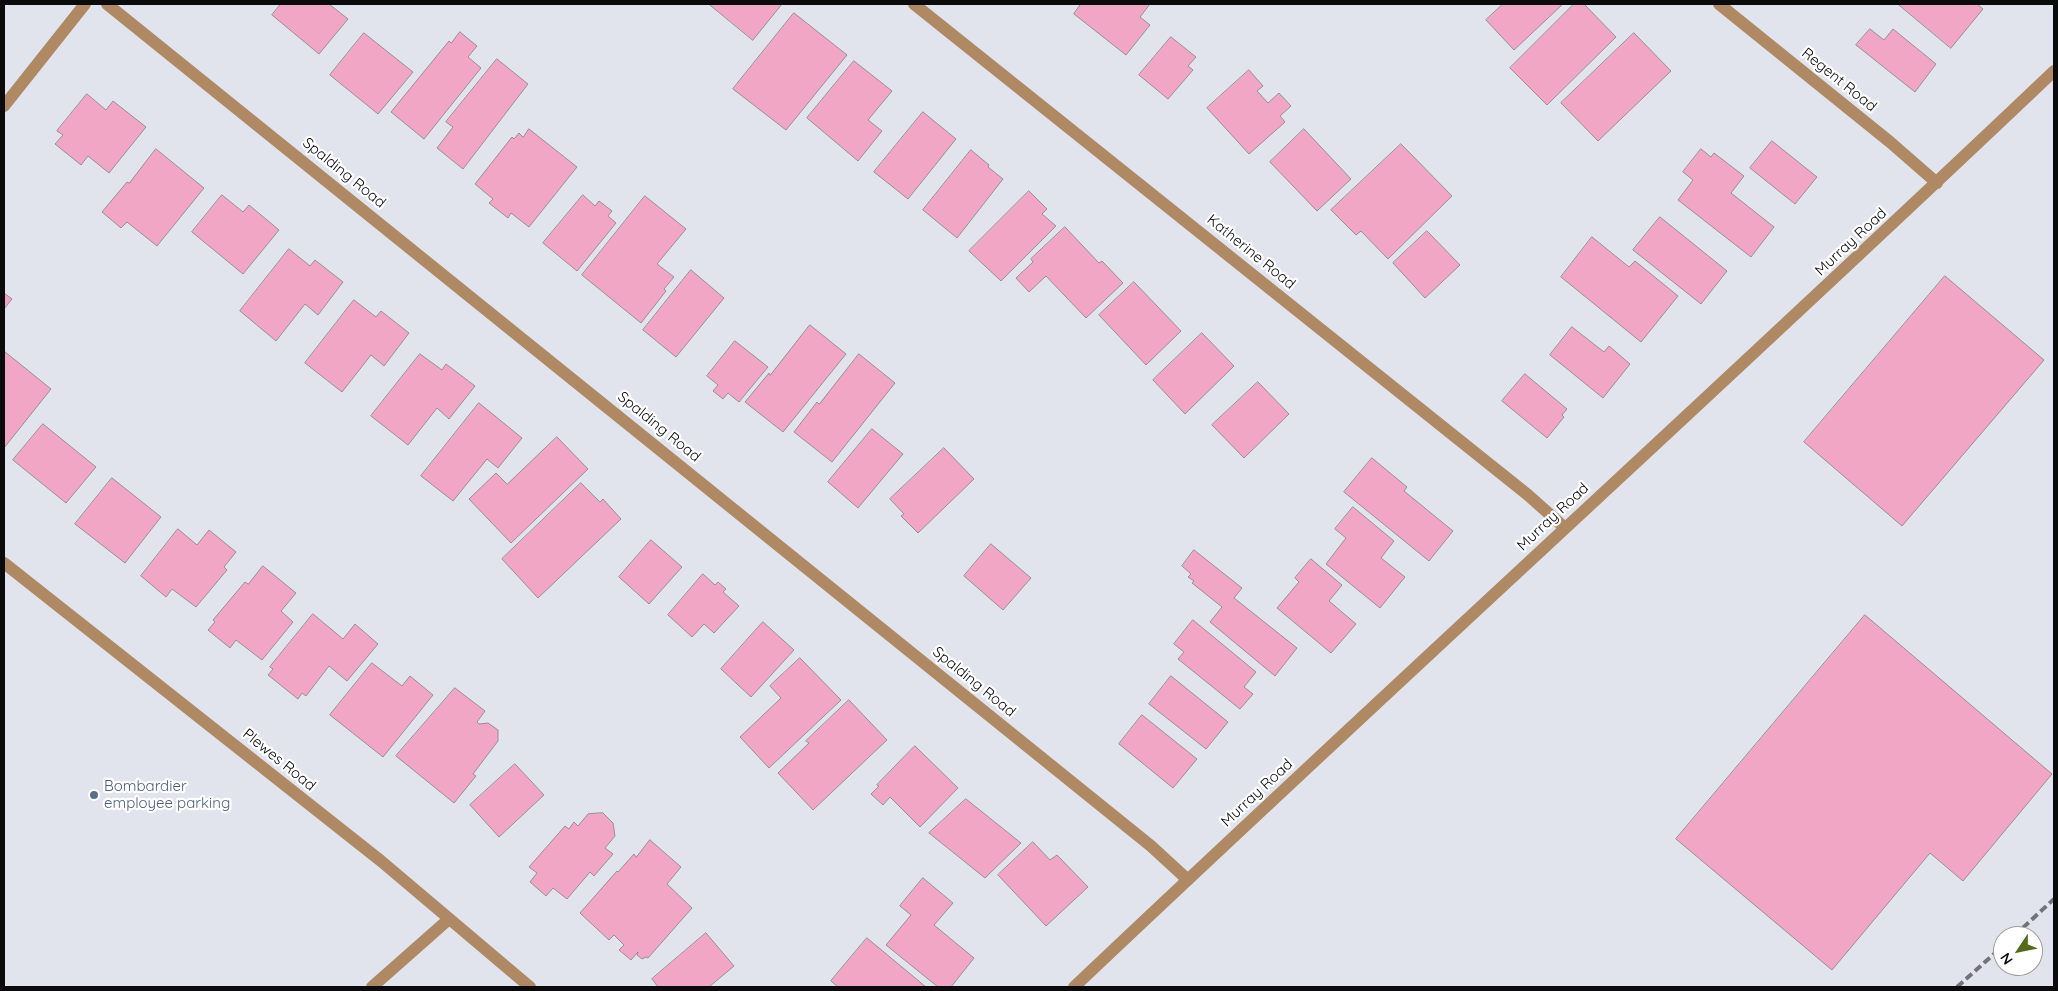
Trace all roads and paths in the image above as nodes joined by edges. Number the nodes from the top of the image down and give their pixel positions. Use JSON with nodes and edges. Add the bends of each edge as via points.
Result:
{"nodes":[{"id":1,"x":85,"y":4,"type":"edge"},
{"id":2,"x":107,"y":4,"type":"edge"},
{"id":3,"x":914,"y":4,"type":"edge"},
{"id":4,"x":1719,"y":4,"type":"edge"},
{"id":5,"x":2054,"y":72,"type":"edge"},
{"id":6,"x":4,"y":106,"type":"edge"},
{"id":7,"x":1937,"y":183,"type":"junction"},
{"id":8,"x":1565,"y":528,"type":"junction"},
{"id":9,"x":4,"y":563,"type":"edge"},
{"id":10,"x":1188,"y":880,"type":"junction"},
{"id":11,"x":449,"y":919,"type":"junction"},
{"id":12,"x":372,"y":987,"type":"edge"},
{"id":13,"x":530,"y":987,"type":"edge"},
{"id":14,"x":1074,"y":987,"type":"edge"}],
"edges":[{"from":1,"to":6,"type":"street"},
{"from":2,"to":10,"type":"street","name":"Spalding Road","via":[[1151,846]]},
{"from":3,"to":8,"type":"street","name":"Katherine Road","via":[[1528,495]]},
{"from":4,"to":7,"type":"street","name":"Regent Road"},
{"from":5,"to":7,"type":"street","name":"Murray Road"},
{"from":7,"to":8,"type":"street","name":"Murray Road"},
{"from":8,"to":10,"type":"street","name":"Murray Road"},
{"from":9,"to":11,"type":"street","name":"Plewes Road"},
{"from":10,"to":14,"type":"street","name":"Murray Road"},
{"from":11,"to":12,"type":"street"},
{"from":11,"to":13,"type":"street","name":"Plewes Road"}]}
